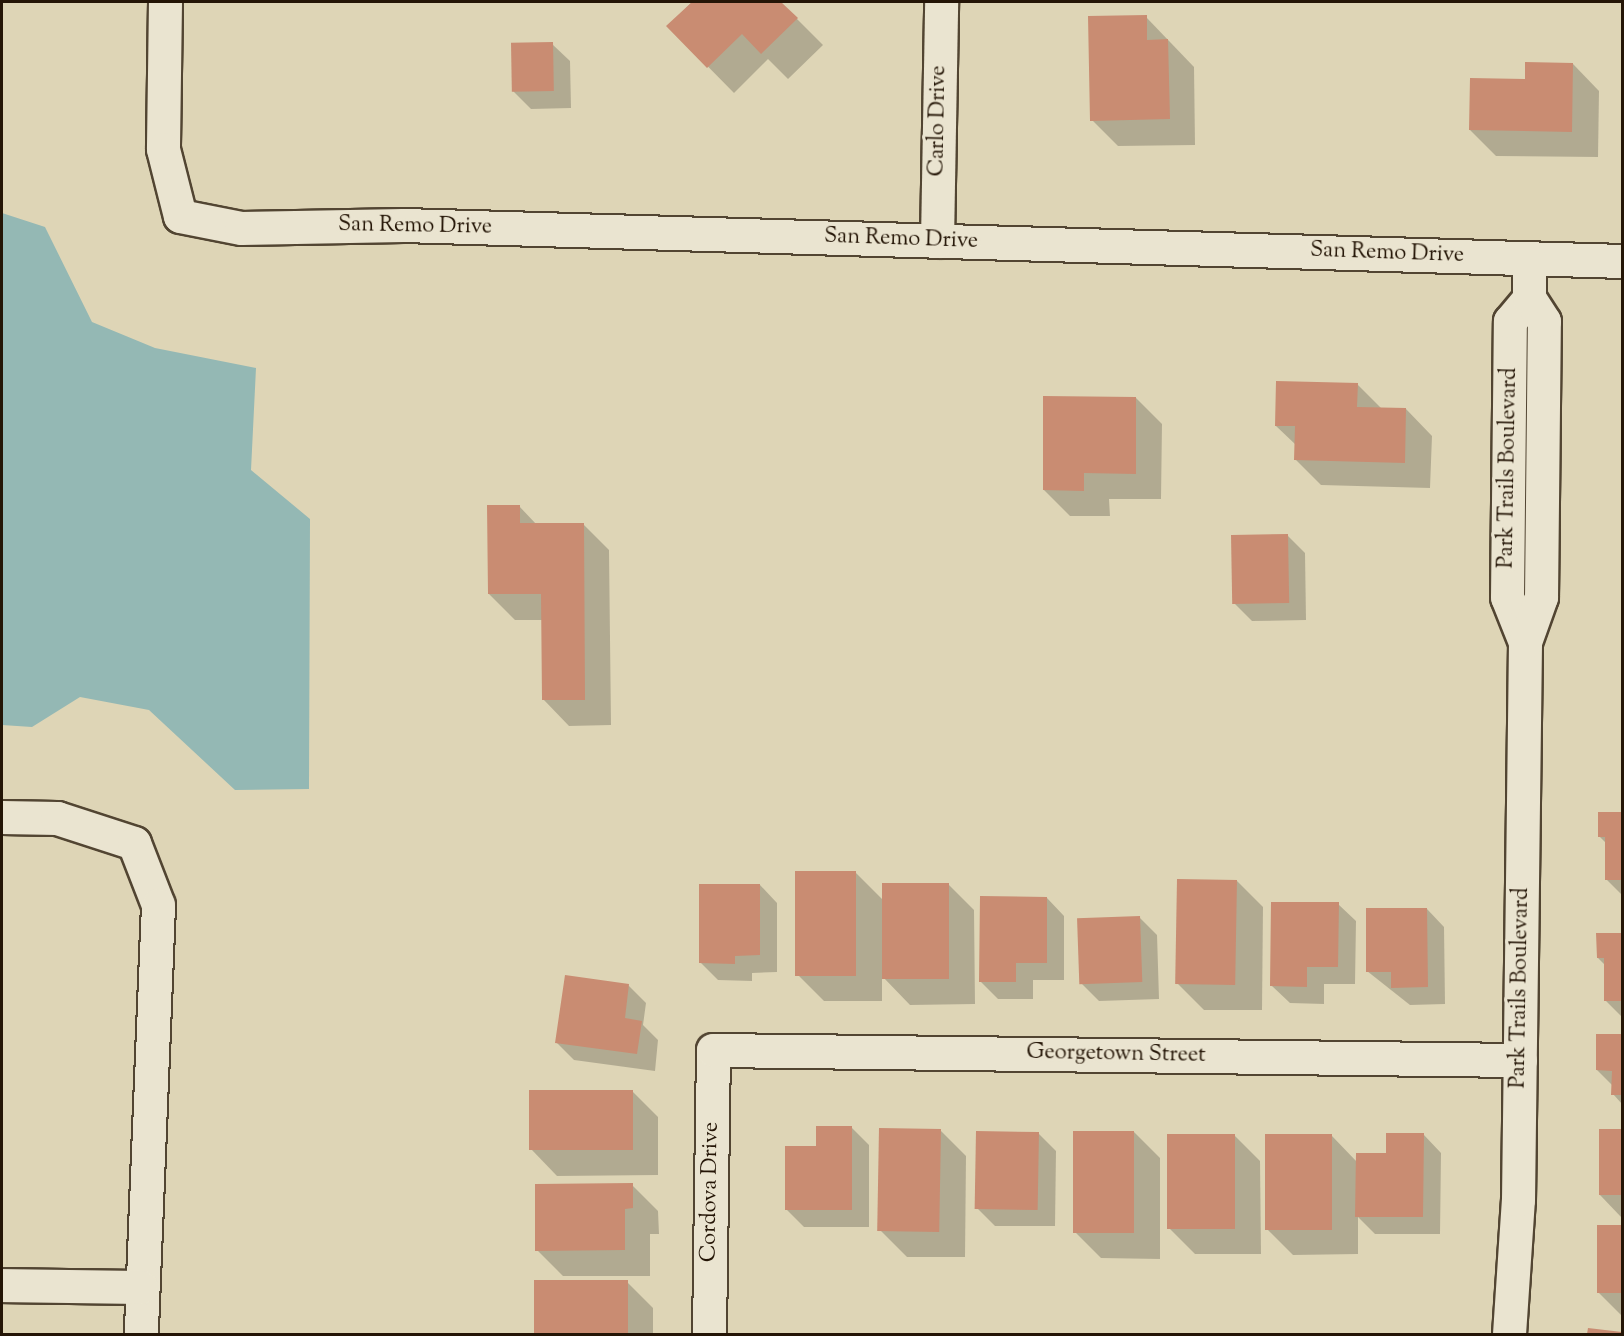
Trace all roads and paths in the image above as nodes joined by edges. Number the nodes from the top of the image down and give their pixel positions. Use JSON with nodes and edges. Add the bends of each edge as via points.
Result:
{"nodes":[{"id":1,"x":165,"y":2,"type":"edge"},
{"id":2,"x":941,"y":2,"type":"edge"},
{"id":3,"x":937,"y":241,"type":"junction"},
{"id":4,"x":1529,"y":258,"type":"junction"},
{"id":5,"x":1623,"y":261,"type":"edge"},
{"id":6,"x":2,"y":817,"type":"edge"},
{"id":7,"x":713,"y":1050,"type":"joint"},
{"id":8,"x":1520,"y":1060,"type":"junction"},
{"id":9,"x":2,"y":1285,"type":"edge"},
{"id":10,"x":141,"y":1287,"type":"junction"},
{"id":11,"x":141,"y":1335,"type":"edge"},
{"id":12,"x":709,"y":1335,"type":"edge"},
{"id":13,"x":1509,"y":1335,"type":"edge"}],
"edges":[{"from":1,"to":3,"type":"street","name":"San Remo Drive","via":[[163,149],[180,216],[241,228],[403,225]]},
{"from":2,"to":3,"type":"street","name":"Carlo Drive"},
{"from":3,"to":4,"type":"street","name":"San Remo Drive"},
{"from":4,"to":5,"type":"street","name":"San Remo Drive"},
{"from":4,"to":8,"type":"street","name":"Park Trails Boulevard","via":[[1529,298],[1544,321],[1541,597],[1525,642]]},
{"from":6,"to":10,"type":"street","via":[[57,818],[134,843],[158,905]]},
{"from":7,"to":8,"type":"street","name":"Georgetown Street"},
{"from":7,"to":12,"type":"street","name":"Cordova Drive"},
{"from":8,"to":13,"type":"street","name":"Park Trails Boulevard","via":[[1518,1200]]},
{"from":9,"to":10,"type":"street"},
{"from":10,"to":11,"type":"street"}]}
